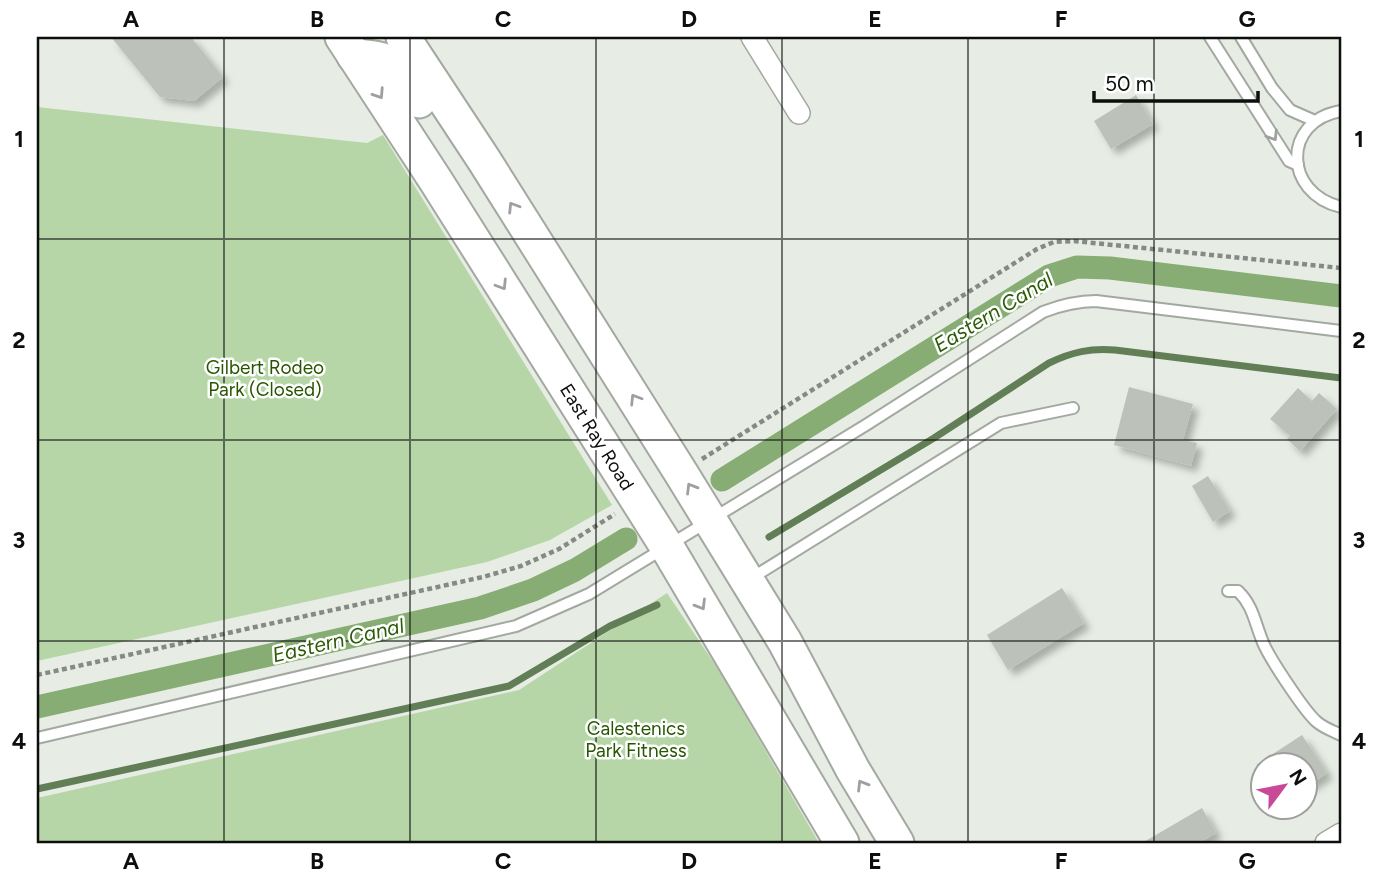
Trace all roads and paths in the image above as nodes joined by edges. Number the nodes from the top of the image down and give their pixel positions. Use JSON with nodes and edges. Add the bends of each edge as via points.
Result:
{"nodes":[{"id":1,"x":403,"y":37,"type":"edge"},
{"id":2,"x":752,"y":37,"type":"edge"},
{"id":3,"x":1210,"y":37,"type":"edge"},
{"id":4,"x":1241,"y":37,"type":"edge"},
{"id":5,"x":348,"y":46,"type":"edge"},
{"id":6,"x":1341,"y":111,"type":"edge"},
{"id":7,"x":799,"y":113,"type":"dead end"},
{"id":8,"x":1315,"y":121,"type":"junction"},
{"id":9,"x":484,"y":160,"type":"junction"},
{"id":10,"x":1298,"y":165,"type":"junction"},
{"id":11,"x":1341,"y":207,"type":"edge"},
{"id":12,"x":1341,"y":331,"type":"edge"},
{"id":13,"x":1073,"y":408,"type":"dead end"},
{"id":14,"x":710,"y":520,"type":"junction"},
{"id":15,"x":667,"y":547,"type":"junction"},
{"id":16,"x":747,"y":581,"type":"junction"},
{"id":17,"x":1228,"y":591,"type":"dead end"},
{"id":18,"x":1341,"y":735,"type":"edge"},
{"id":19,"x":37,"y":738,"type":"edge"},
{"id":20,"x":1341,"y":834,"type":"edge"},
{"id":21,"x":842,"y":843,"type":"edge"},
{"id":22,"x":897,"y":843,"type":"edge"},
{"id":23,"x":1326,"y":843,"type":"edge"}],
"edges":[{"from":1,"to":9,"type":"main road"},
{"from":2,"to":7,"type":"street"},
{"from":3,"to":10,"type":"lane","one_way":true,"via":[[1289,161]]},
{"from":4,"to":8,"type":"lane","via":[[1290,110]]},
{"from":5,"to":9,"type":"main road","via":[[394,65],[442,136]]},
{"from":5,"to":15,"type":"main road","name":"East Ray Road","one_way":true},
{"from":6,"to":8,"type":"lane"},
{"from":8,"to":10,"type":"lane","via":[[1298,149]]},
{"from":14,"to":9,"type":"main road","one_way":true},
{"from":10,"to":11,"type":"lane","via":[[1313,194]]},
{"from":12,"to":14,"type":"lane","via":[[1097,301],[1060,305]]},
{"from":13,"to":16,"type":"lane","via":[[1001,423]]},
{"from":14,"to":15,"type":"lane"},
{"from":14,"to":16,"type":"main road"},
{"from":15,"to":19,"type":"lane","via":[[589,594],[516,626]]},
{"from":15,"to":21,"type":"main road","name":"East Ray Road","one_way":true},
{"from":22,"to":16,"type":"main road","one_way":true},
{"from":17,"to":18,"type":"lane","via":[[1238,591],[1248,601],[1262,641],[1307,712],[1318,724]]},
{"from":20,"to":23,"type":"street"}]}
